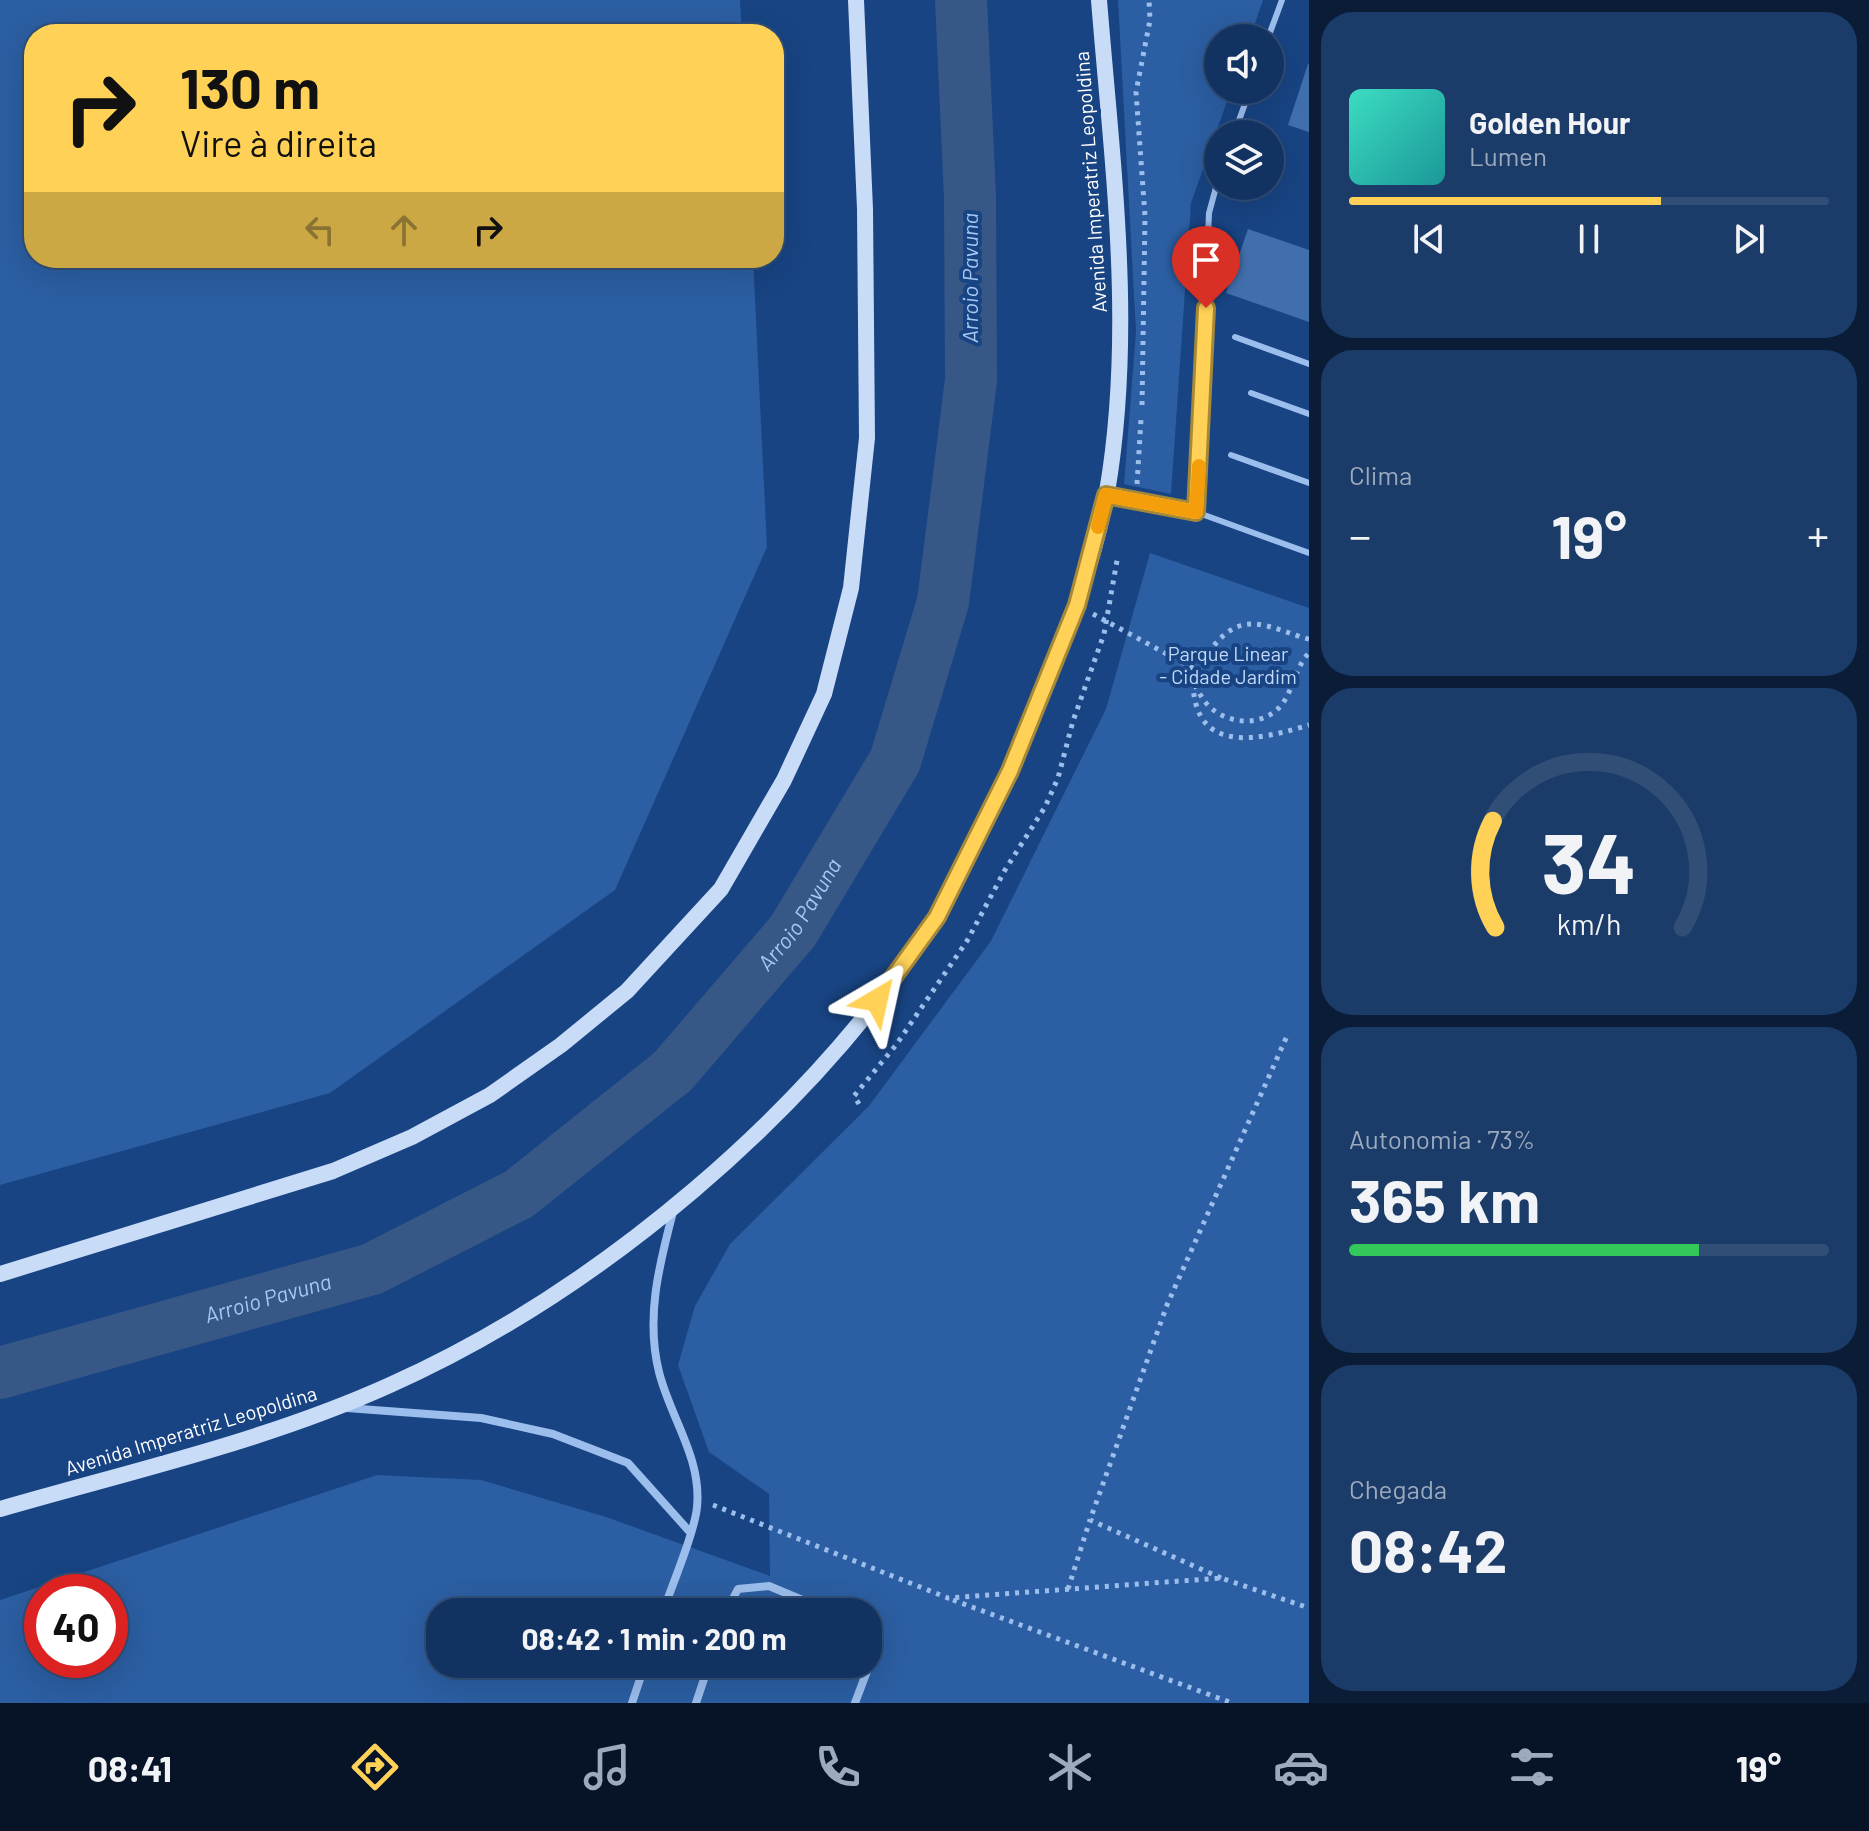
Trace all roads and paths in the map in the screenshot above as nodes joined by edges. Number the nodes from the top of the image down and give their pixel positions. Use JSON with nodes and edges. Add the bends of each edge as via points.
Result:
{"nodes":[{"id":1,"x":856,"y":0,"type":"edge"},
{"id":2,"x":1099,"y":0,"type":"edge"},
{"id":3,"x":1282,"y":0,"type":"edge"},
{"id":4,"x":1273,"y":24,"type":"edge"},
{"id":5,"x":1213,"y":200,"type":"edge"},
{"id":6,"x":1235,"y":337,"type":"dead end"},
{"id":7,"x":1309,"y":364,"type":"edge"},
{"id":8,"x":1251,"y":393,"type":"dead end"},
{"id":9,"x":1309,"y":414,"type":"edge"},
{"id":10,"x":1231,"y":455,"type":"dead end"},
{"id":11,"x":1309,"y":483,"type":"edge"},
{"id":12,"x":1106,"y":495,"type":"junction"},
{"id":13,"x":1196,"y":512,"type":"junction"},
{"id":14,"x":1309,"y":553,"type":"edge"},
{"id":15,"x":1077,"y":605,"type":"junction"},
{"id":16,"x":1309,"y":639,"type":"edge"},
{"id":17,"x":1309,"y":653,"type":"edge"},
{"id":18,"x":1198,"y":671,"type":"junction"},
{"id":19,"x":1193,"y":682,"type":"junction"},
{"id":20,"x":1309,"y":725,"type":"edge"},
{"id":21,"x":1287,"y":1036,"type":"dead end"},
{"id":22,"x":675,"y":1203,"type":"junction"},
{"id":23,"x":0,"y":1274,"type":"edge"},
{"id":24,"x":338,"y":1407,"type":"junction"},
{"id":25,"x":697,"y":1498,"type":"junction"},
{"id":26,"x":0,"y":1509,"type":"edge"},
{"id":27,"x":1090,"y":1520,"type":"junction"},
{"id":28,"x":689,"y":1531,"type":"junction"},
{"id":29,"x":1221,"y":1578,"type":"junction"},
{"id":30,"x":1068,"y":1589,"type":"junction"},
{"id":31,"x":667,"y":1598,"type":"edge"},
{"id":32,"x":733,"y":1598,"type":"edge"},
{"id":33,"x":798,"y":1598,"type":"edge"},
{"id":34,"x":948,"y":1598,"type":"junction"},
{"id":35,"x":1309,"y":1608,"type":"edge"},
{"id":36,"x":640,"y":1678,"type":"edge"},
{"id":37,"x":704,"y":1678,"type":"edge"},
{"id":38,"x":864,"y":1678,"type":"edge"},
{"id":39,"x":632,"y":1703,"type":"edge"},
{"id":40,"x":696,"y":1703,"type":"edge"},
{"id":41,"x":855,"y":1703,"type":"edge"},
{"id":42,"x":1232,"y":1703,"type":"edge"}],
"edges":[{"from":1,"to":23,"type":"street","via":[[867,438],[851,588],[824,694],[784,780],[721,889],[627,991],[561,1045],[490,1095],[412,1137],[333,1171]]},
{"from":2,"to":12,"type":"street","name":"Avenida Imperatriz Leopoldina","via":[[1120,261],[1120,357]]},
{"from":3,"to":4,"type":"lane"},
{"from":5,"to":13,"type":"lane"},
{"from":6,"to":7,"type":"lane"},
{"from":8,"to":9,"type":"lane"},
{"from":10,"to":11,"type":"lane"},
{"from":12,"to":13,"type":"lane"},
{"from":12,"to":15,"type":"street","name":"Avenida Imperatriz Leopoldina"},
{"from":13,"to":14,"type":"lane"},
{"from":15,"to":18,"type":"path"},
{"from":15,"to":22,"type":"street","name":"Avenida Imperatriz Leopoldina","via":[[1010,771],[937,917],[862,1021],[771,1121]]},
{"from":16,"to":18,"type":"path","via":[[1252,624],[1229,632],[1207,653]]},
{"from":17,"to":19,"type":"path","via":[[1283,702],[1265,719],[1237,721],[1207,705]]},
{"from":18,"to":19,"type":"path"},
{"from":19,"to":20,"type":"path","via":[[1194,701],[1205,721],[1224,734],[1268,738]]},
{"from":21,"to":27,"type":"path","via":[[1167,1305]]},
{"from":22,"to":24,"type":"street","name":"Avenida Imperatriz Leopoldina","via":[[589,1272],[506,1323]]},
{"from":22,"to":25,"type":"street","via":[[658,1267],[651,1326],[659,1372],[696,1468]]},
{"from":24,"to":26,"type":"street","name":"Avenida Imperatriz Leopoldina","via":[[283,1428]]},
{"from":24,"to":28,"type":"street","via":[[481,1418],[553,1434],[628,1463]]},
{"from":25,"to":28,"type":"street"},
{"from":25,"to":34,"type":"path"},
{"from":27,"to":29,"type":"path"},
{"from":27,"to":30,"type":"path"},
{"from":28,"to":31,"type":"street"},
{"from":29,"to":30,"type":"path"},
{"from":29,"to":35,"type":"path"},
{"from":30,"to":34,"type":"path"},
{"from":32,"to":33,"type":"street","via":[[738,1589],[769,1586]]},
{"from":34,"to":42,"type":"path"},
{"from":36,"to":39,"type":"street"},
{"from":37,"to":40,"type":"street"},
{"from":38,"to":41,"type":"street"}]}
